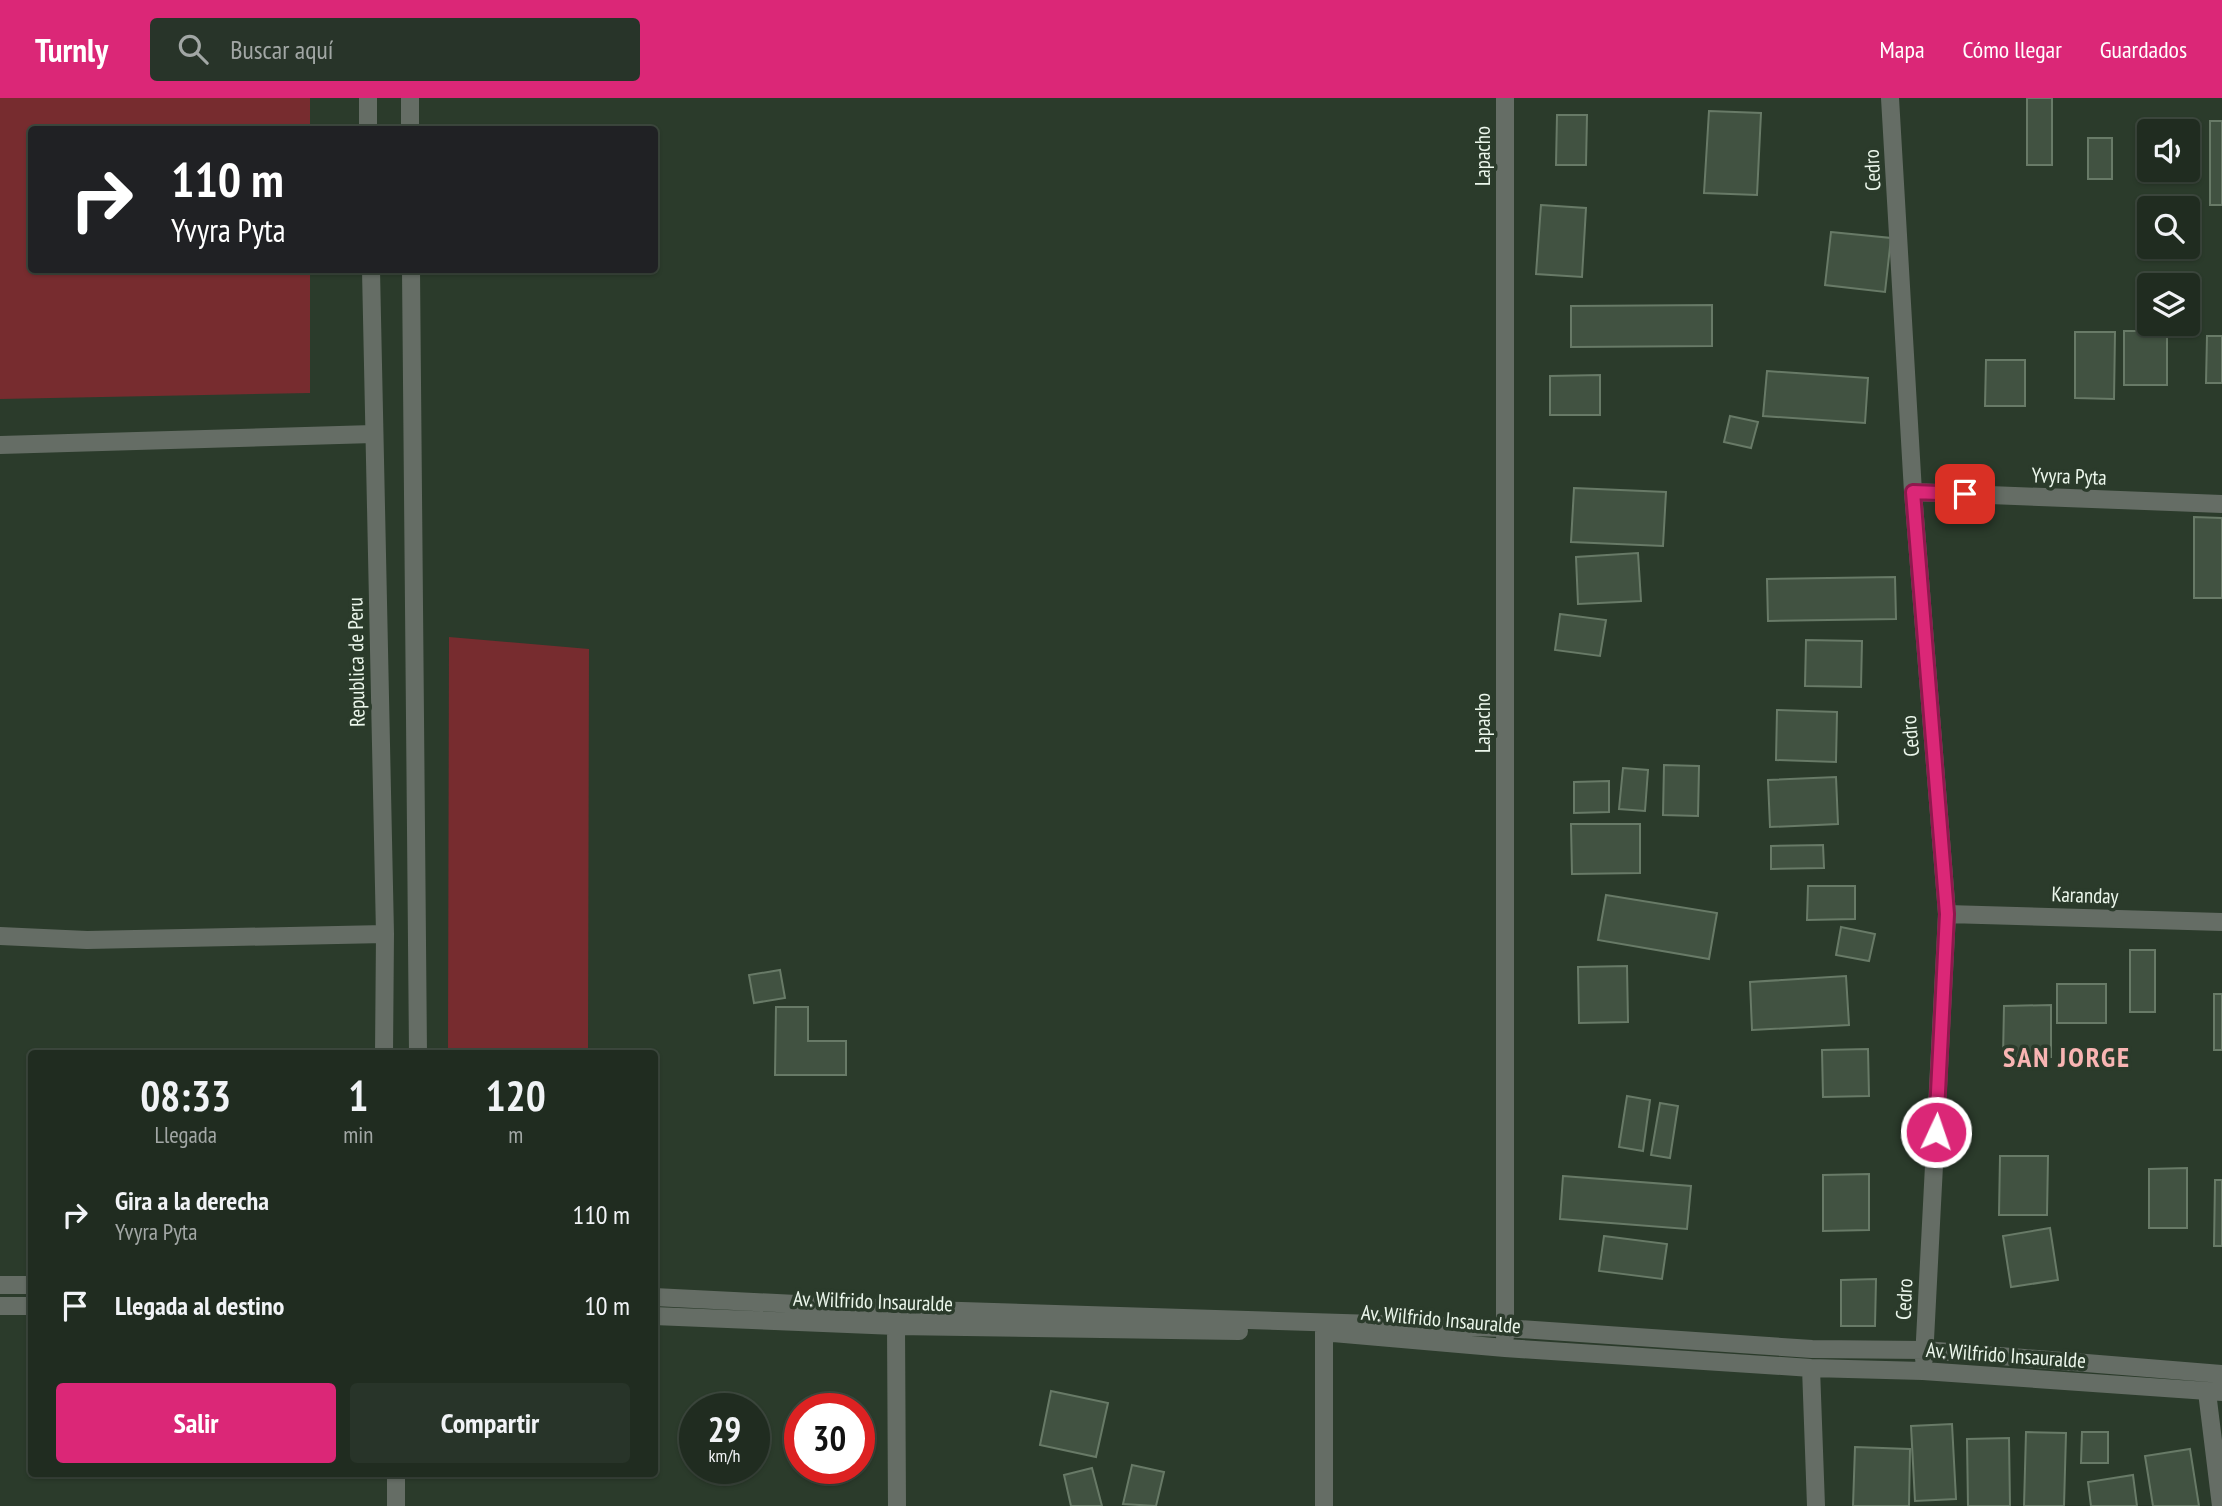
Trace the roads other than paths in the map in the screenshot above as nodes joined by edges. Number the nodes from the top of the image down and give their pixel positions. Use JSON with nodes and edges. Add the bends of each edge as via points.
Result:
{"nodes":[{"id":1,"x":368,"y":98,"type":"edge"},
{"id":2,"x":410,"y":98,"type":"edge"},
{"id":3,"x":1505,"y":98,"type":"edge"},
{"id":4,"x":1890,"y":98,"type":"edge"},
{"id":5,"x":368,"y":126,"type":"edge"},
{"id":6,"x":410,"y":126,"type":"edge"},
{"id":7,"x":371,"y":273,"type":"edge"},
{"id":8,"x":411,"y":273,"type":"edge"},
{"id":9,"x":373,"y":434,"type":"junction"},
{"id":10,"x":0,"y":445,"type":"edge"},
{"id":11,"x":1913,"y":492,"type":"junction"},
{"id":12,"x":2222,"y":504,"type":"edge"},
{"id":13,"x":1947,"y":914,"type":"junction"},
{"id":14,"x":2222,"y":922,"type":"edge"},
{"id":15,"x":385,"y":934,"type":"junction"},
{"id":16,"x":0,"y":936,"type":"edge"},
{"id":17,"x":384,"y":1050,"type":"edge"},
{"id":18,"x":418,"y":1050,"type":"edge"},
{"id":19,"x":0,"y":1285,"type":"edge"},
{"id":20,"x":28,"y":1285,"type":"edge"},
{"id":21,"x":658,"y":1297,"type":"edge"},
{"id":22,"x":0,"y":1306,"type":"edge"},
{"id":23,"x":28,"y":1306,"type":"edge"},
{"id":24,"x":658,"y":1316,"type":"edge"},
{"id":25,"x":896,"y":1326,"type":"junction"},
{"id":26,"x":1505,"y":1328,"type":"junction"},
{"id":27,"x":1324,"y":1332,"type":"junction"},
{"id":28,"x":1505,"y":1348,"type":"junction"},
{"id":29,"x":1925,"y":1350,"type":"junction"},
{"id":30,"x":1811,"y":1368,"type":"junction"},
{"id":31,"x":1923,"y":1371,"type":"junction"},
{"id":32,"x":2222,"y":1374,"type":"edge"},
{"id":33,"x":2215,"y":1392,"type":"edge"},
{"id":34,"x":396,"y":1477,"type":"edge"},
{"id":35,"x":396,"y":1506,"type":"edge"},
{"id":36,"x":897,"y":1506,"type":"edge"},
{"id":37,"x":1324,"y":1506,"type":"edge"},
{"id":38,"x":1816,"y":1506,"type":"edge"},
{"id":39,"x":2221,"y":1506,"type":"edge"}],
"edges":[{"from":1,"to":5,"type":"street"},
{"from":2,"to":6,"type":"street"},
{"from":3,"to":26,"type":"street","name":"Lapacho"},
{"from":4,"to":11,"type":"street","name":"Cedro"},
{"from":7,"to":9,"type":"street","name":"Republica de Peru"},
{"from":8,"to":18,"type":"street"},
{"from":9,"to":10,"type":"street"},
{"from":9,"to":15,"type":"street","name":"Republica de Peru"},
{"from":11,"to":12,"type":"street","name":"Yvyra Pyta"},
{"from":11,"to":13,"type":"street","name":"Cedro"},
{"from":13,"to":14,"type":"street","name":"Karanday"},
{"from":13,"to":29,"type":"street","name":"Cedro"},
{"from":15,"to":16,"type":"street","via":[[87,940]]},
{"from":15,"to":17,"type":"street","name":"Republica de Peru"},
{"from":19,"to":20,"type":"street"},
{"from":21,"to":26,"type":"street"},
{"from":22,"to":23,"type":"street"},
{"from":24,"to":25,"type":"street","name":"Av. Wilfrido Insauralde"},
{"from":25,"to":27,"type":"street","name":"Av. Wilfrido Insauralde"},
{"from":25,"to":36,"type":"street"},
{"from":26,"to":28,"type":"street","name":"Lapacho"},
{"from":26,"to":29,"type":"street","via":[[1812,1349]]},
{"from":27,"to":28,"type":"street","name":"Av. Wilfrido Insauralde"},
{"from":27,"to":37,"type":"street"},
{"from":28,"to":30,"type":"street","name":"Av. Wilfrido Insauralde"},
{"from":29,"to":31,"type":"street","name":"Cedro"},
{"from":29,"to":32,"type":"street"},
{"from":30,"to":31,"type":"street","name":"Av. Wilfrido Insauralde"},
{"from":30,"to":38,"type":"street"},
{"from":31,"to":33,"type":"street","name":"Av. Wilfrido Insauralde"},
{"from":33,"to":39,"type":"street"},
{"from":34,"to":35,"type":"street"}]}
